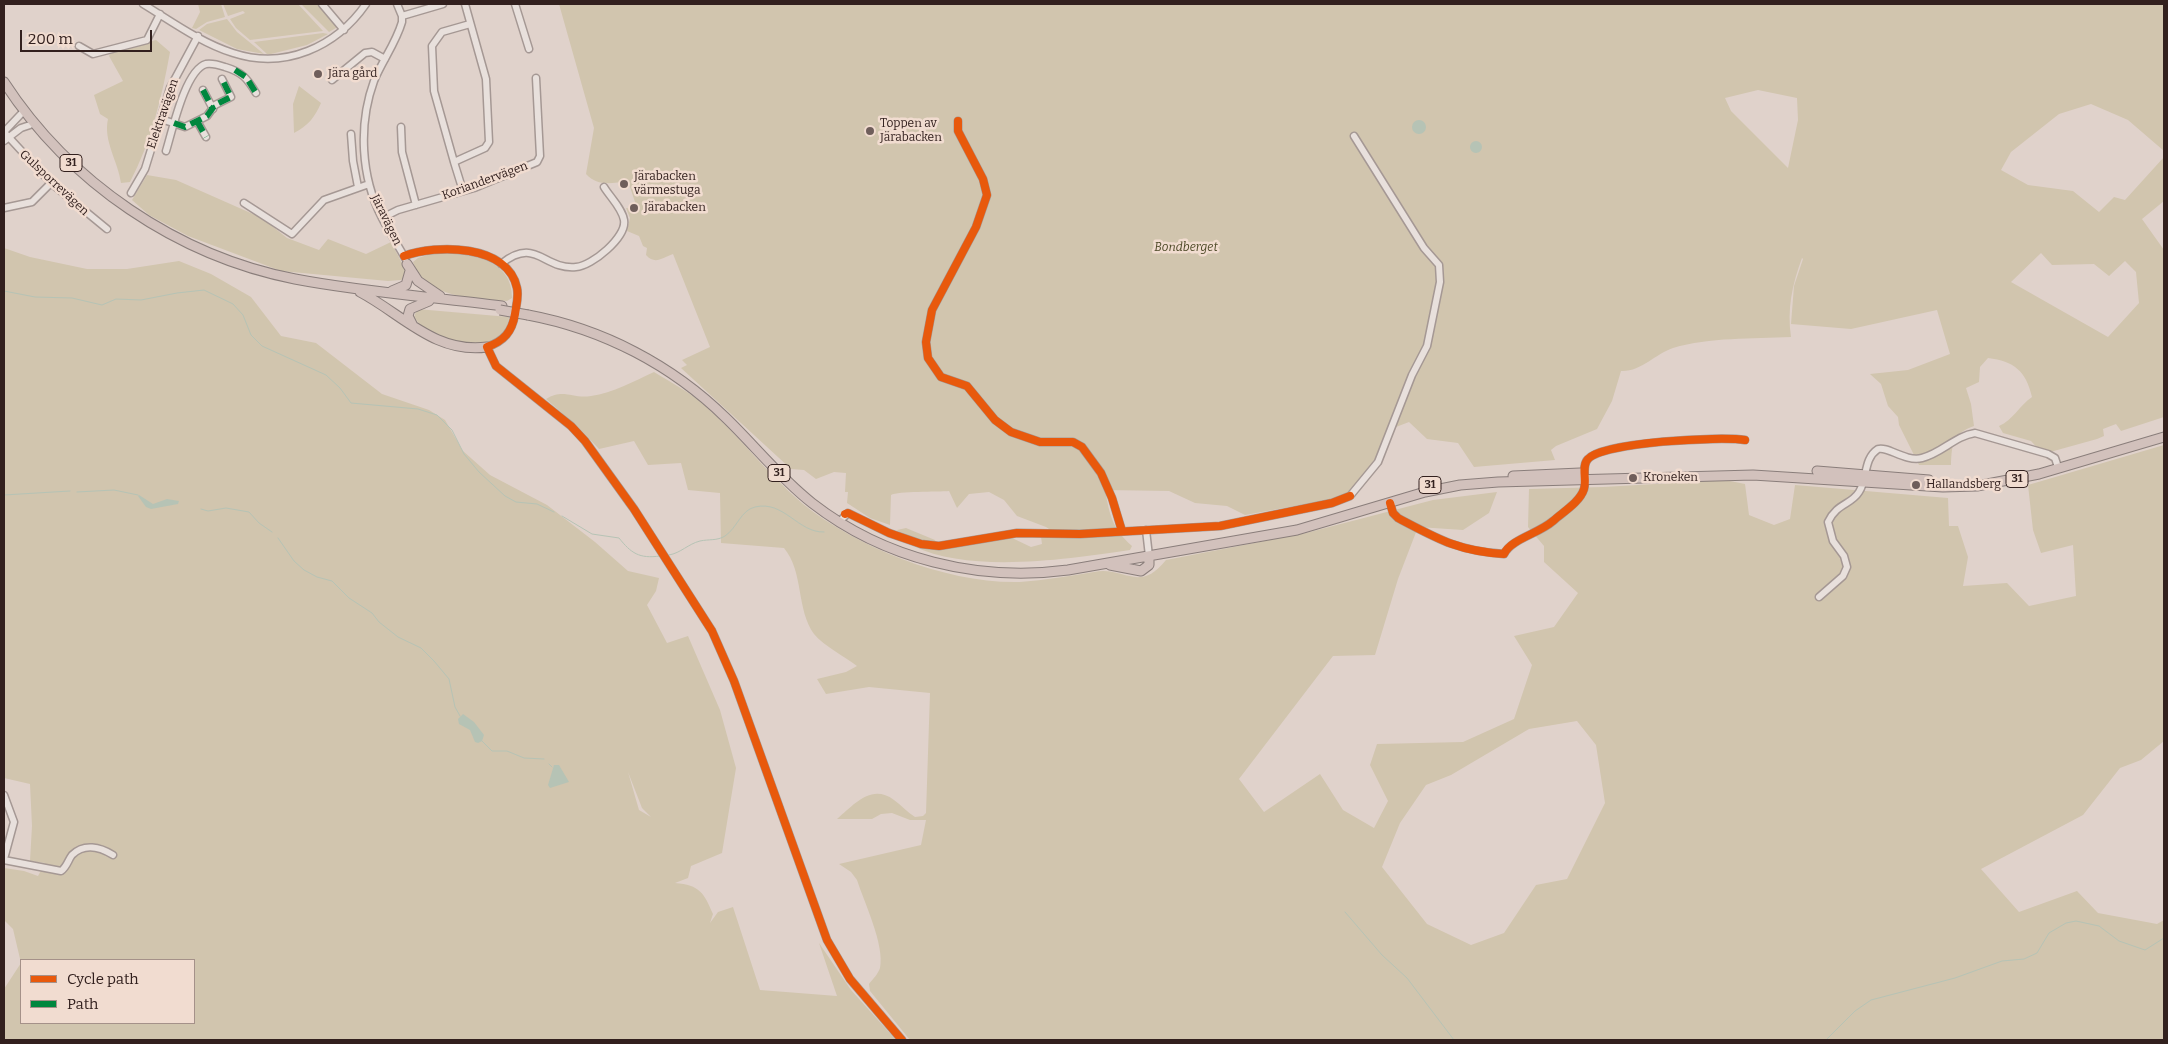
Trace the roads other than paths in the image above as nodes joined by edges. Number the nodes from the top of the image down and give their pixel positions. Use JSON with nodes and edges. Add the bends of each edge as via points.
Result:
{"nodes":[{"id":1,"x":143,"y":4,"type":"edge"},
{"id":2,"x":322,"y":4,"type":"edge"},
{"id":3,"x":366,"y":4,"type":"edge"},
{"id":4,"x":397,"y":4,"type":"edge"},
{"id":5,"x":444,"y":4,"type":"edge"},
{"id":6,"x":465,"y":4,"type":"edge"},
{"id":7,"x":515,"y":4,"type":"edge"},
{"id":8,"x":160,"y":14,"type":"junction"},
{"id":9,"x":402,"y":16,"type":"junction"},
{"id":10,"x":470,"y":24,"type":"junction"},
{"id":11,"x":344,"y":30,"type":"junction"},
{"id":12,"x":198,"y":36,"type":"junction"},
{"id":13,"x":79,"y":46,"type":"dead end"},
{"id":14,"x":529,"y":50,"type":"dead end"},
{"id":15,"x":385,"y":59,"type":"junction"},
{"id":16,"x":536,"y":78,"type":"dead end"},
{"id":17,"x":222,"y":79,"type":"dead end"},
{"id":18,"x":332,"y":80,"type":"dead end"},
{"id":19,"x":4,"y":82,"type":"edge"},
{"id":20,"x":4,"y":90,"type":"edge"},
{"id":21,"x":203,"y":90,"type":"dead end"},
{"id":22,"x":256,"y":93,"type":"dead end"},
{"id":23,"x":212,"y":109,"type":"junction"},
{"id":24,"x":21,"y":114,"type":"junction"},
{"id":25,"x":160,"y":119,"type":"junction"},
{"id":26,"x":197,"y":121,"type":"junction"},
{"id":27,"x":958,"y":121,"type":"dead end"},
{"id":28,"x":174,"y":123,"type":"junction"},
{"id":29,"x":30,"y":125,"type":"junction"},
{"id":30,"x":401,"y":127,"type":"dead end"},
{"id":31,"x":351,"y":134,"type":"dead end"},
{"id":32,"x":5,"y":135,"type":"edge"},
{"id":33,"x":1354,"y":136,"type":"dead end"},
{"id":34,"x":206,"y":137,"type":"dead end"},
{"id":35,"x":166,"y":151,"type":"dead end"},
{"id":36,"x":454,"y":162,"type":"junction"},
{"id":37,"x":51,"y":183,"type":"junction"},
{"id":38,"x":369,"y":184,"type":"junction"},
{"id":39,"x":358,"y":187,"type":"junction"},
{"id":40,"x":604,"y":187,"type":"dead end"},
{"id":41,"x":463,"y":191,"type":"junction"},
{"id":42,"x":131,"y":192,"type":"dead end"},
{"id":43,"x":244,"y":203,"type":"dead end"},
{"id":44,"x":416,"y":205,"type":"junction"},
{"id":45,"x":4,"y":208,"type":"edge"},
{"id":46,"x":382,"y":218,"type":"junction"},
{"id":47,"x":107,"y":229,"type":"dead end"},
{"id":48,"x":407,"y":264,"type":"junction"},
{"id":49,"x":501,"y":264,"type":"junction"},
{"id":50,"x":360,"y":292,"type":"junction"},
{"id":51,"x":390,"y":292,"type":"junction"},
{"id":52,"x":444,"y":298,"type":"junction"},
{"id":53,"x":429,"y":301,"type":"junction"},
{"id":54,"x":501,"y":308,"type":"junction"},
{"id":55,"x":529,"y":312,"type":"junction"},
{"id":56,"x":413,"y":326,"type":"junction"},
{"id":57,"x":487,"y":347,"type":"junction"},
{"id":58,"x":2164,"y":431,"type":"edge"},
{"id":59,"x":2164,"y":437,"type":"edge"},
{"id":60,"x":1745,"y":440,"type":"dead end"},
{"id":61,"x":2057,"y":464,"type":"junction"},
{"id":62,"x":1585,"y":476,"type":"junction"},
{"id":63,"x":1865,"y":478,"type":"junction"},
{"id":64,"x":1390,"y":503,"type":"junction"},
{"id":65,"x":842,"y":518,"type":"junction"},
{"id":66,"x":1146,"y":530,"type":"junction"},
{"id":67,"x":1122,"y":531,"type":"junction"},
{"id":68,"x":1149,"y":553,"type":"junction"},
{"id":69,"x":1105,"y":563,"type":"junction"},
{"id":70,"x":1819,"y":598,"type":"dead end"},
{"id":71,"x":4,"y":795,"type":"edge"},
{"id":72,"x":113,"y":855,"type":"dead end"},
{"id":73,"x":4,"y":859,"type":"edge"},
{"id":74,"x":902,"y":1040,"type":"edge"}],
"edges":[{"from":1,"to":8,"type":"street"},
{"from":2,"to":11,"type":"street"},
{"from":3,"to":11,"type":"street"},
{"from":4,"to":9,"type":"street"},
{"from":5,"to":9,"type":"street"},
{"from":6,"to":10,"type":"street"},
{"from":7,"to":14,"type":"street"},
{"from":8,"to":12,"type":"street"},
{"from":8,"to":13,"type":"street","via":[[144,42],[93,54]]},
{"from":9,"to":15,"type":"street","name":"Järavägen","via":[[400,29]]},
{"from":10,"to":36,"type":"street","via":[[486,79],[489,142],[484,148]]},
{"from":10,"to":36,"type":"street","via":[[442,32],[432,46],[434,92]]},
{"from":11,"to":12,"type":"street","via":[[310,50],[279,58],[233,53]]},
{"from":12,"to":25,"type":"street","name":"Elektravägen","via":[[170,88]]},
{"from":15,"to":18,"type":"street","via":[[372,52],[365,53]]},
{"from":15,"to":38,"type":"street","name":"Järavägen","via":[[374,81],[364,124]]},
{"from":16,"to":41,"type":"street","name":"Koriandervägen","via":[[539,160]]},
{"from":17,"to":23,"type":"street","via":[[231,97]]},
{"from":19,"to":51,"type":"highway","number":"31","via":[[35,124],[74,165],[120,202],[167,232],[214,254],[267,272],[312,282]]},
{"from":20,"to":24,"type":"highway"},
{"from":21,"to":23,"type":"street"},
{"from":22,"to":28,"type":"street","via":[[242,73],[206,64],[196,71],[185,90]]},
{"from":23,"to":26,"type":"street"},
{"from":24,"to":29,"type":"highway","number":"31"},
{"from":24,"to":32,"type":"street"},
{"from":25,"to":28,"type":"street"},
{"from":25,"to":42,"type":"street","name":"Elektravägen","via":[[145,169]]},
{"from":26,"to":28,"type":"street","via":[[185,126]]},
{"from":26,"to":34,"type":"street"},
{"from":27,"to":67,"type":"street","via":[[958,131],[983,179],[986,195],[976,227],[932,310],[926,342],[928,358],[941,377],[967,386],[995,420],[1011,432],[1040,442],[1073,442],[1082,447],[1101,474]]},
{"from":28,"to":35,"type":"street"},
{"from":29,"to":32,"type":"street"},
{"from":29,"to":50,"type":"highway","number":"31","via":[[100,193],[138,220],[187,247],[266,276]]},
{"from":30,"to":44,"type":"street","via":[[402,152]]},
{"from":31,"to":39,"type":"street"},
{"from":32,"to":37,"type":"street","name":"Gulsporrevägen"},
{"from":33,"to":66,"type":"street","via":[[1424,248],[1439,265],[1440,282],[1427,346],[1412,375],[1378,462],[1357,489],[1341,500],[1220,526]]},
{"from":36,"to":41,"type":"street"},
{"from":37,"to":45,"type":"street","via":[[32,202]]},
{"from":37,"to":47,"type":"street","name":"Gulsporrevägen"},
{"from":38,"to":39,"type":"street"},
{"from":38,"to":46,"type":"street","name":"Järavägen"},
{"from":39,"to":43,"type":"street","via":[[324,200],[292,234]]},
{"from":40,"to":49,"type":"street","via":[[621,213],[624,226],[617,240],[595,259],[582,266],[569,267],[523,252]]},
{"from":41,"to":44,"type":"street","name":"Koriandervägen"},
{"from":44,"to":46,"type":"street","name":"Koriandervägen"},
{"from":46,"to":48,"type":"street","name":"Järavägen"},
{"from":48,"to":49,"type":"street","via":[[448,248],[471,251]]},
{"from":48,"to":51,"type":"highway","via":[[406,285]]},
{"from":48,"to":52,"type":"highway","via":[[422,284]]},
{"from":49,"to":57,"type":"street","via":[[516,282],[518,293],[514,323],[501,341]]},
{"from":50,"to":53,"type":"highway","number":"31"},
{"from":50,"to":56,"type":"highway"},
{"from":51,"to":52,"type":"highway","number":"31"},
{"from":52,"to":54,"type":"highway","number":"31"},
{"from":53,"to":54,"type":"highway","number":"31"},
{"from":53,"to":56,"type":"highway","via":[[410,309],[408,316]]},
{"from":54,"to":55,"type":"highway","number":"31","bridge":true},
{"from":55,"to":65,"type":"highway","number":"31","via":[[570,320],[613,336],[673,370],[717,403],[799,486]]},
{"from":55,"to":69,"type":"highway","number":"31","via":[[606,338],[674,375],[716,409],[802,495],[838,521],[882,544],[938,564],[990,572],[1055,572]]},
{"from":56,"to":57,"type":"highway","via":[[449,345]]},
{"from":57,"to":74,"type":"street","via":[[496,366],[571,426],[601,461],[712,631],[734,681],[826,940],[850,979]]},
{"from":58,"to":61,"type":"highway","number":"31"},
{"from":59,"to":63,"type":"highway","number":"31","via":[[1996,483],[1943,487]]},
{"from":60,"to":62,"type":"street","via":[[1692,439],[1611,449],[1587,459]]},
{"from":61,"to":63,"type":"highway","number":"31","via":[[1996,478],[1960,482]]},
{"from":61,"to":63,"type":"street","via":[[2048,454],[1975,433],[1962,436],[1939,452],[1922,458],[1906,458],[1884,448],[1878,449],[1868,459]]},
{"from":62,"to":63,"type":"highway","number":"31"},
{"from":62,"to":64,"type":"highway","number":"31","via":[[1460,485]]},
{"from":62,"to":64,"type":"street","via":[[1580,497],[1541,530],[1513,542],[1504,554],[1483,553],[1448,544],[1398,518]]},
{"from":62,"to":68,"type":"highway","number":"31","via":[[1488,477],[1443,482],[1297,525]]},
{"from":63,"to":70,"type":"street","via":[[1858,494],[1835,510],[1828,522],[1832,541],[1844,556],[1847,567],[1843,576]]},
{"from":64,"to":68,"type":"highway","number":"31","via":[[1297,530]]},
{"from":65,"to":67,"type":"street","via":[[848,514],[889,533],[930,546],[1017,533]]},
{"from":65,"to":68,"type":"highway","number":"31","via":[[906,549],[942,560],[983,567],[1053,567]]},
{"from":66,"to":67,"type":"street"},
{"from":66,"to":68,"type":"street"},
{"from":68,"to":69,"type":"highway","number":"31"},
{"from":68,"to":69,"type":"highway","via":[[1149,565],[1141,571]]},
{"from":71,"to":73,"type":"street","via":[[14,822]]},
{"from":72,"to":73,"type":"street","via":[[99,848],[81,849],[72,855],[61,871]]}]}
